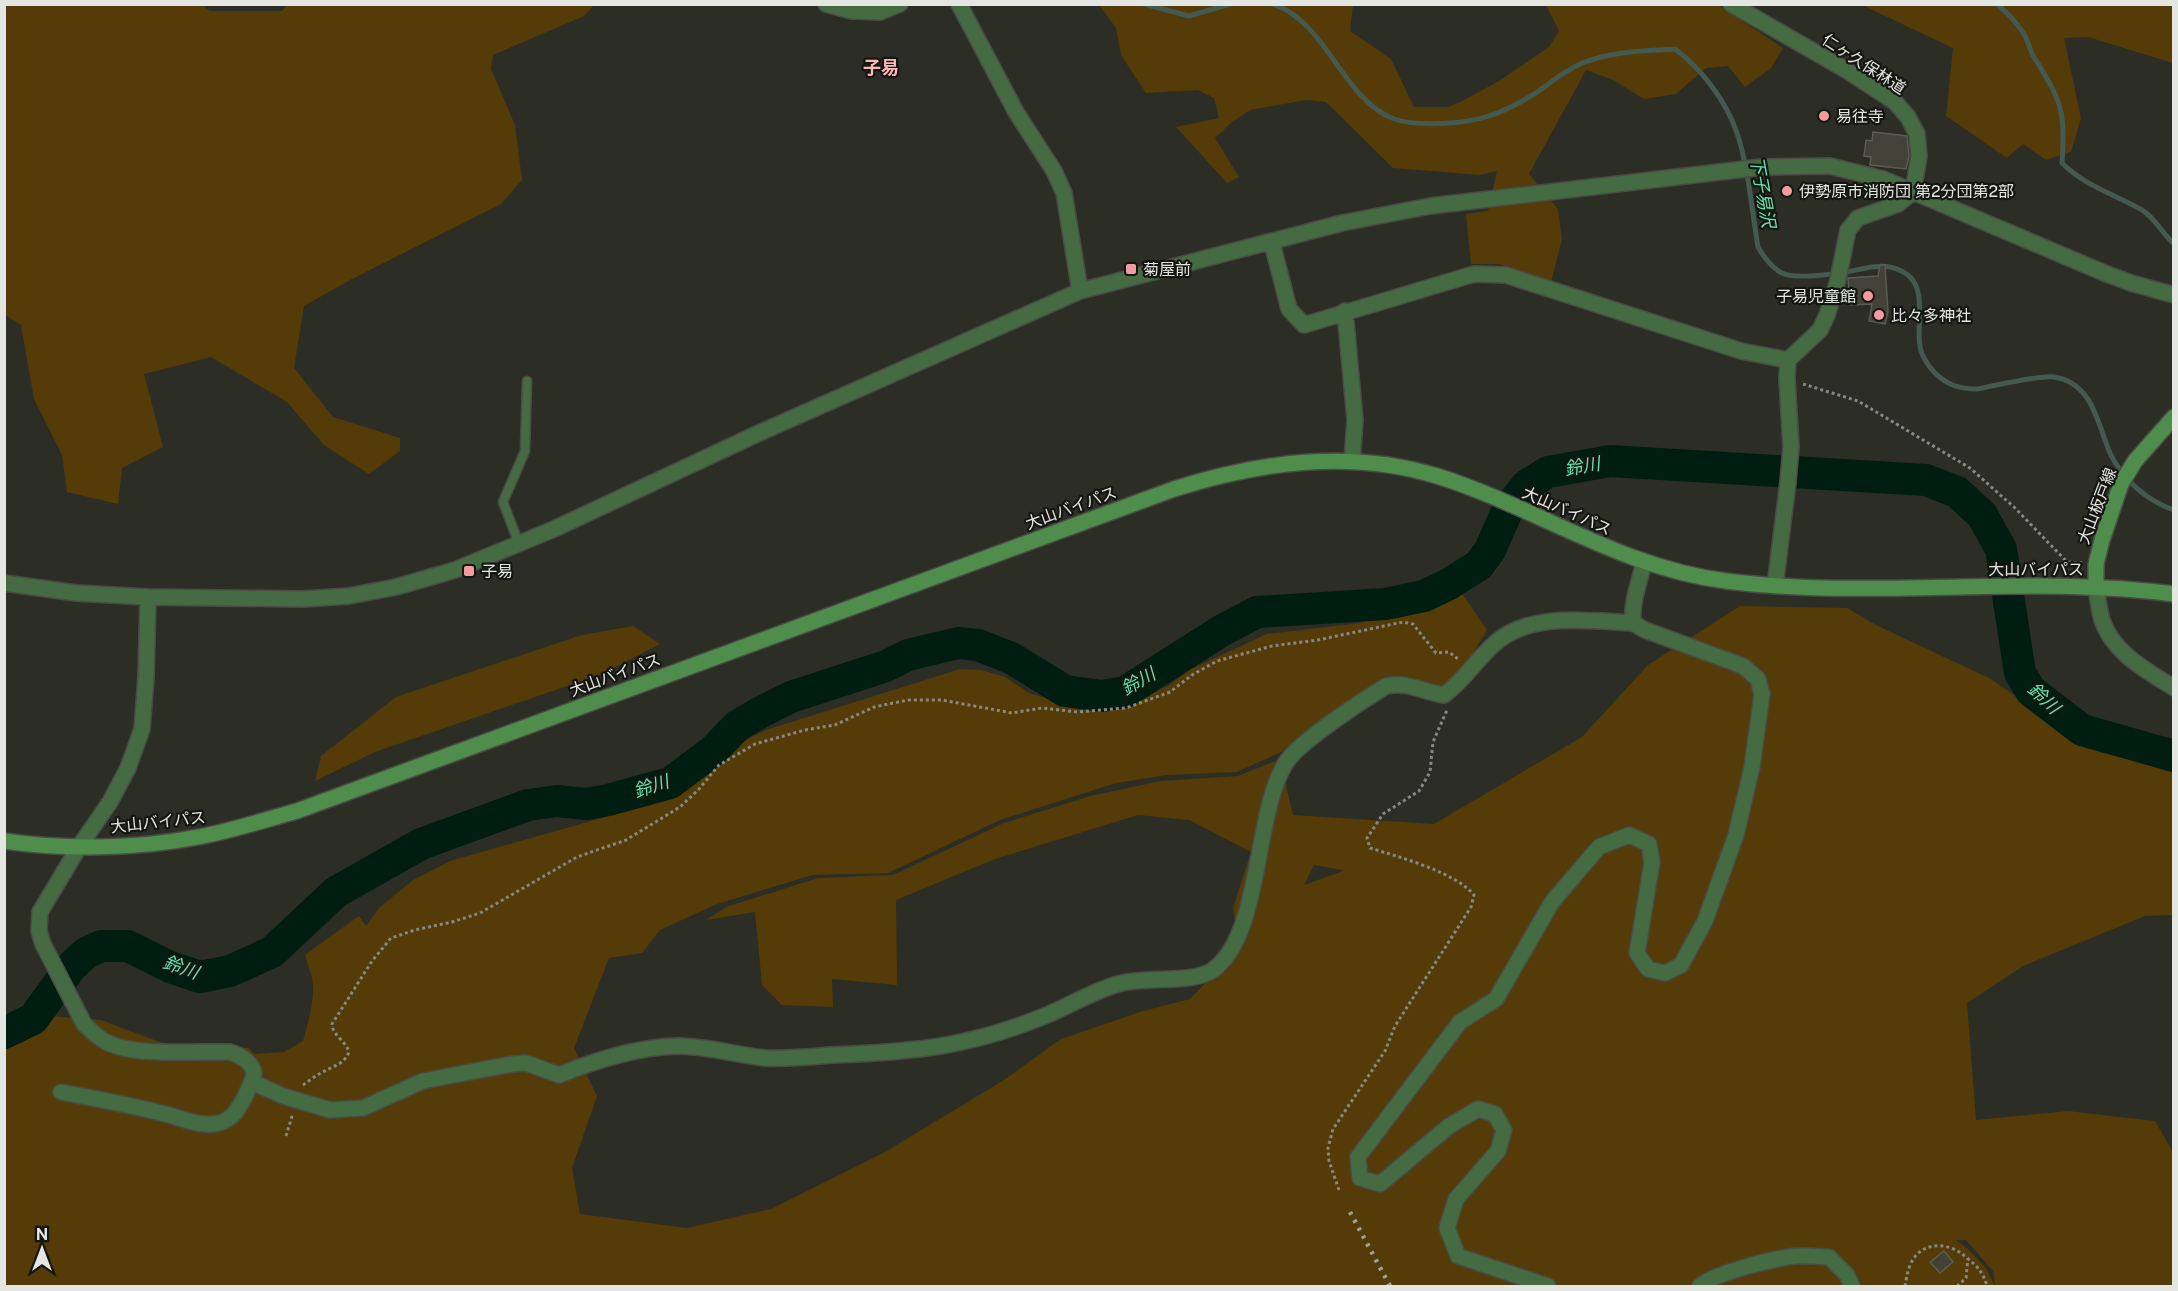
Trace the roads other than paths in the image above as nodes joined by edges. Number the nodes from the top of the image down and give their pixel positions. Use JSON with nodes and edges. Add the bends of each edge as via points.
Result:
{"nodes":[{"id":1,"x":826,"y":4,"type":"edge"},
{"id":2,"x":900,"y":4,"type":"edge"},
{"id":3,"x":959,"y":4,"type":"edge"},
{"id":4,"x":1731,"y":4,"type":"edge"},
{"id":5,"x":1913,"y":192,"type":"junction"},
{"id":6,"x":1272,"y":243,"type":"junction"},
{"id":7,"x":1080,"y":291,"type":"junction"},
{"id":8,"x":2174,"y":295,"type":"edge"},
{"id":9,"x":1345,"y":311,"type":"junction"},
{"id":10,"x":1788,"y":360,"type":"junction"},
{"id":11,"x":527,"y":381,"type":"dead end"},
{"id":12,"x":2174,"y":417,"type":"edge"},
{"id":13,"x":1352,"y":461,"type":"junction"},
{"id":14,"x":519,"y":544,"type":"junction"},
{"id":15,"x":1644,"y":563,"type":"junction"},
{"id":16,"x":4,"y":583,"type":"edge"},
{"id":17,"x":1774,"y":586,"type":"junction"},
{"id":18,"x":2096,"y":587,"type":"junction"},
{"id":19,"x":2174,"y":594,"type":"edge"},
{"id":20,"x":148,"y":597,"type":"junction"},
{"id":21,"x":1633,"y":623,"type":"junction"},
{"id":22,"x":2174,"y":688,"type":"edge"},
{"id":23,"x":4,"y":841,"type":"edge"},
{"id":24,"x":79,"y":847,"type":"junction"},
{"id":25,"x":252,"y":1082,"type":"junction"},
{"id":26,"x":61,"y":1092,"type":"dead end"},
{"id":27,"x":1548,"y":1287,"type":"edge"},
{"id":28,"x":1700,"y":1287,"type":"edge"},
{"id":29,"x":1852,"y":1287,"type":"edge"}],
"edges":[{"from":1,"to":2,"type":"street","via":[[852,11],[880,12]]},
{"from":3,"to":7,"type":"street","via":[[1064,194]]},
{"from":4,"to":5,"type":"street","name":"仁ヶ久保林道","via":[[1895,102],[1917,134],[1919,156]]},
{"from":5,"to":6,"type":"street","via":[[1866,174],[1830,166],[1762,167],[1430,206],[1342,223]]},
{"from":5,"to":8,"type":"street","via":[[2102,272]]},
{"from":5,"to":10,"type":"street","via":[[1898,204],[1858,218],[1848,230],[1827,315],[1820,330]]},
{"from":6,"to":7,"type":"street"},
{"from":6,"to":9,"type":"street","via":[[1289,309],[1304,325]]},
{"from":7,"to":14,"type":"street"},
{"from":9,"to":10,"type":"street","via":[[1474,274],[1506,275],[1742,351]]},
{"from":9,"to":13,"type":"street","via":[[1355,420]]},
{"from":10,"to":17,"type":"street","via":[[1791,447]]},
{"from":11,"to":14,"type":"lane","via":[[525,451],[503,502]]},
{"from":12,"to":18,"type":"main road","name":"大山板戸線","via":[[2135,461],[2121,484],[2096,564]]},
{"from":13,"to":15,"type":"main road","name":"大山バイパス","via":[[1436,476]]},
{"from":13,"to":24,"type":"main road","name":"大山バイパス","via":[[1294,462],[1255,468],[1174,489],[297,811],[197,837]]},
{"from":14,"to":20,"type":"street","via":[[455,570],[349,596]]},
{"from":15,"to":17,"type":"main road","name":"大山バイパス","via":[[1725,581]]},
{"from":15,"to":21,"type":"street"},
{"from":16,"to":20,"type":"street"},
{"from":17,"to":18,"type":"main road","name":"大山バイパス"},
{"from":18,"to":19,"type":"main road","name":"大山バイパス"},
{"from":18,"to":22,"type":"street","via":[[2108,634],[2137,665]]},
{"from":20,"to":24,"type":"street","via":[[142,729],[110,802]]},
{"from":21,"to":25,"type":"street","via":[[1562,620],[1525,625],[1493,644],[1460,683],[1444,695],[1399,683],[1386,686],[1306,742],[1286,761],[1274,784],[1240,931],[1223,960],[1204,974],[1116,984],[996,1034],[929,1048],[766,1058],[679,1046],[599,1059],[559,1075],[526,1063],[472,1071],[423,1081],[363,1108],[330,1110]]},
{"from":21,"to":27,"type":"street","via":[[1743,666],[1758,679],[1762,694],[1752,767],[1736,835],[1705,921],[1681,965],[1665,974],[1648,969],[1637,952],[1652,862],[1648,844],[1629,835],[1599,847],[1552,902],[1496,999],[1460,1022],[1358,1157],[1360,1178],[1380,1184],[1449,1126],[1478,1109],[1495,1114],[1504,1130],[1498,1151],[1456,1199],[1448,1228],[1458,1256]]},
{"from":23,"to":24,"type":"main road","name":"大山バイパス"},
{"from":24,"to":25,"type":"street","via":[[40,912],[39,931],[84,1024],[108,1043],[153,1051],[239,1055],[254,1073]]},
{"from":25,"to":26,"type":"street","via":[[233,1117],[215,1124]]},
{"from":28,"to":29,"type":"street","via":[[1736,1270],[1796,1256],[1829,1257],[1847,1275]]}]}
